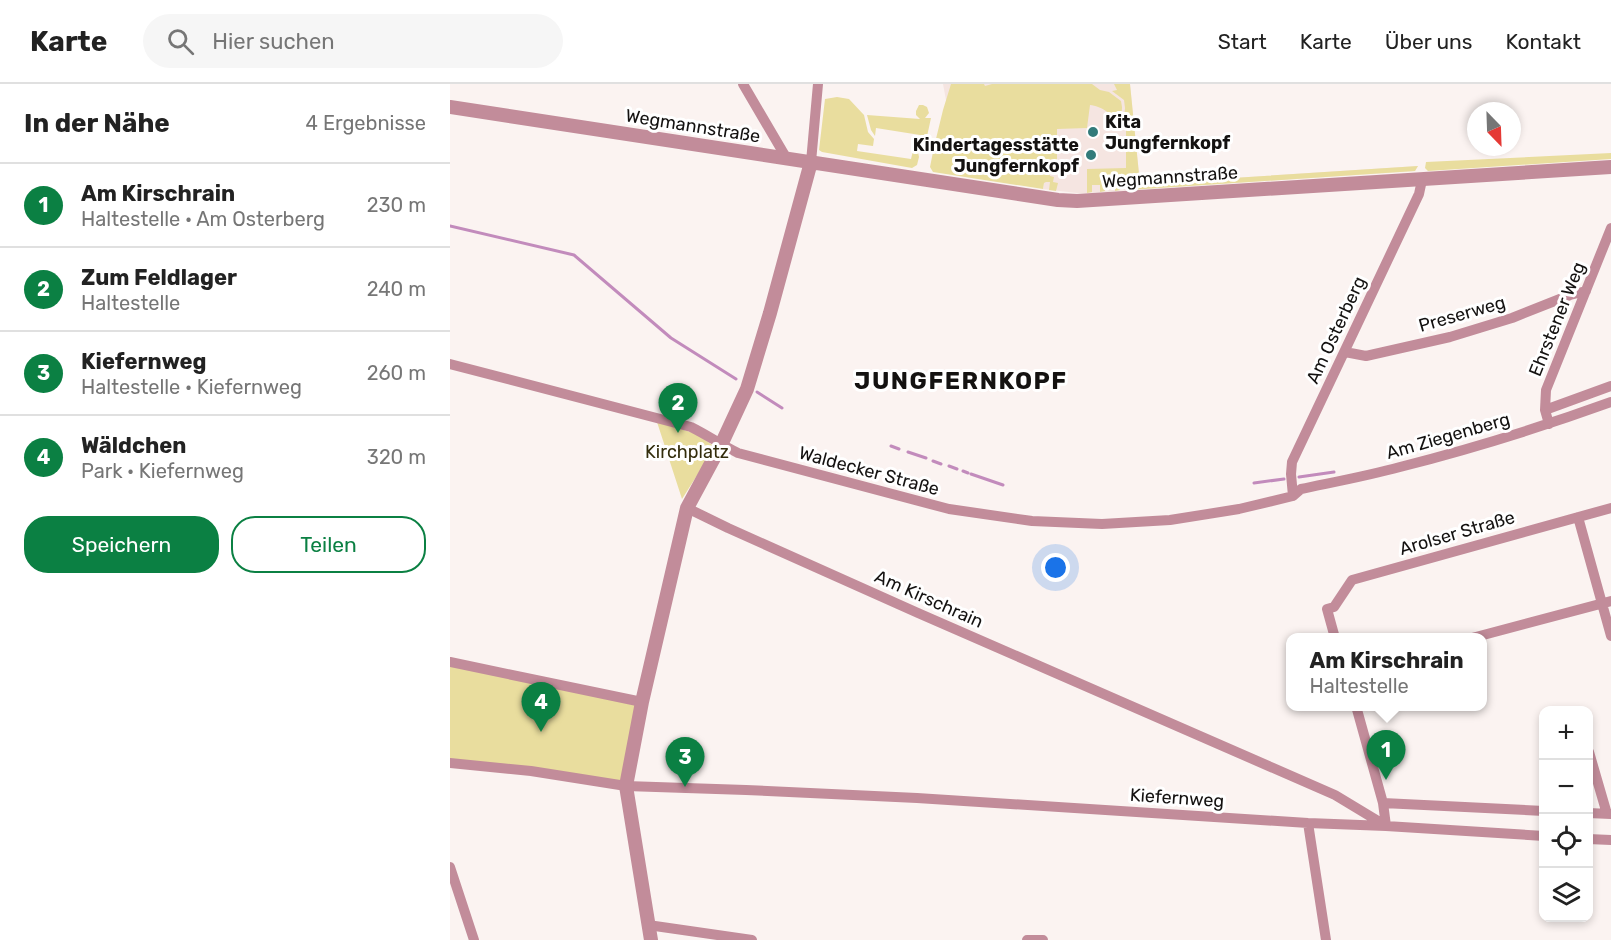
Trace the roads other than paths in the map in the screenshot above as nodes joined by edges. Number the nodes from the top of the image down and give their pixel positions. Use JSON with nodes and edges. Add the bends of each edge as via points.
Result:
{"nodes":[{"id":1,"x":743,"y":84,"type":"edge"},
{"id":2,"x":818,"y":84,"type":"edge"},
{"id":3,"x":450,"y":107,"type":"edge"},
{"id":4,"x":787,"y":159,"type":"junction"},
{"id":5,"x":811,"y":162,"type":"junction"},
{"id":6,"x":1611,"y":167,"type":"edge"},
{"id":7,"x":1422,"y":180,"type":"junction"},
{"id":8,"x":1611,"y":228,"type":"edge"},
{"id":9,"x":1586,"y":291,"type":"junction"},
{"id":10,"x":1345,"y":352,"type":"junction"},
{"id":11,"x":450,"y":364,"type":"edge"},
{"id":12,"x":1611,"y":386,"type":"edge"},
{"id":13,"x":1611,"y":402,"type":"edge"},
{"id":14,"x":1545,"y":410,"type":"junction"},
{"id":15,"x":1549,"y":424,"type":"junction"},
{"id":16,"x":721,"y":445,"type":"junction"},
{"id":17,"x":1293,"y":496,"type":"junction"},
{"id":18,"x":687,"y":508,"type":"junction"},
{"id":19,"x":1611,"y":508,"type":"edge"},
{"id":20,"x":1578,"y":517,"type":"junction"},
{"id":21,"x":1606,"y":602,"type":"edge"},
{"id":22,"x":1334,"y":633,"type":"edge"},
{"id":23,"x":1487,"y":634,"type":"edge"},
{"id":24,"x":1611,"y":636,"type":"edge"},
{"id":25,"x":450,"y":662,"type":"edge"},
{"id":26,"x":642,"y":702,"type":"junction"},
{"id":27,"x":1357,"y":711,"type":"edge"},
{"id":28,"x":1592,"y":760,"type":"edge"},
{"id":29,"x":450,"y":763,"type":"edge"},
{"id":30,"x":626,"y":786,"type":"junction"},
{"id":31,"x":1383,"y":803,"type":"junction"},
{"id":32,"x":1539,"y":811,"type":"edge"},
{"id":33,"x":1593,"y":813,"type":"edge"},
{"id":34,"x":1609,"y":814,"type":"edge"},
{"id":35,"x":1308,"y":823,"type":"junction"},
{"id":36,"x":1386,"y":826,"type":"junction"},
{"id":37,"x":1539,"y":836,"type":"edge"},
{"id":38,"x":1593,"y":839,"type":"edge"},
{"id":39,"x":1611,"y":840,"type":"edge"},
{"id":40,"x":450,"y":867,"type":"edge"},
{"id":41,"x":648,"y":925,"type":"junction"},
{"id":42,"x":474,"y":940,"type":"edge"},
{"id":43,"x":651,"y":940,"type":"edge"},
{"id":44,"x":752,"y":940,"type":"edge"},
{"id":45,"x":1027,"y":940,"type":"edge"},
{"id":46,"x":1043,"y":940,"type":"edge"},
{"id":47,"x":1326,"y":940,"type":"edge"}],
"edges":[{"from":1,"to":4,"type":"street"},
{"from":2,"to":5,"type":"street"},
{"from":3,"to":4,"type":"street","name":"Wegmannstraße"},
{"from":4,"to":5,"type":"street","name":"Wegmannstraße"},
{"from":5,"to":7,"type":"street","name":"Wegmannstraße","via":[[1077,201]]},
{"from":5,"to":16,"type":"street","via":[[747,389]]},
{"from":6,"to":7,"type":"street","name":"Wegmannstraße"},
{"from":7,"to":10,"type":"street","name":"Am Osterberg"},
{"from":8,"to":9,"type":"street","name":"Ehrstener Weg"},
{"from":9,"to":10,"type":"street","name":"Preserweg","via":[[1450,337],[1366,356]]},
{"from":9,"to":14,"type":"street","name":"Ehrstener Weg","via":[[1546,390]]},
{"from":10,"to":17,"type":"street","name":"Am Osterberg","via":[[1292,462]]},
{"from":11,"to":16,"type":"street","name":"Waldecker Straße","via":[[691,427]]},
{"from":12,"to":14,"type":"street"},
{"from":13,"to":15,"type":"street","name":"Am Ziegenberg"},
{"from":14,"to":15,"type":"street","name":"Ehrstener Weg"},
{"from":15,"to":17,"type":"street","name":"Am Ziegenberg","via":[[1398,468],[1301,489]]},
{"from":16,"to":17,"type":"street","name":"Waldecker Straße","via":[[738,453],[949,509],[1032,521],[1102,524],[1170,520]]},
{"from":16,"to":18,"type":"street"},
{"from":18,"to":26,"type":"street"},
{"from":18,"to":36,"type":"street","name":"Am Kirschrain","via":[[1335,795]]},
{"from":19,"to":20,"type":"street","name":"Arolser Straße"},
{"from":20,"to":21,"type":"street"},
{"from":20,"to":22,"type":"street","name":"Arolser Straße","via":[[1352,580],[1334,607],[1327,609]]},
{"from":21,"to":23,"type":"street"},
{"from":21,"to":24,"type":"street"},
{"from":25,"to":26,"type":"street"},
{"from":26,"to":30,"type":"street"},
{"from":27,"to":31,"type":"street"},
{"from":28,"to":34,"type":"street"},
{"from":29,"to":30,"type":"street","name":"Kiefernweg"},
{"from":30,"to":35,"type":"street","name":"Kiefernweg","via":[[917,798]]},
{"from":30,"to":41,"type":"street"},
{"from":31,"to":32,"type":"street"},
{"from":31,"to":36,"type":"street"},
{"from":33,"to":34,"type":"street"},
{"from":35,"to":36,"type":"street","name":"Kiefernweg"},
{"from":35,"to":47,"type":"street"},
{"from":36,"to":37,"type":"street","name":"Kiefernweg"},
{"from":38,"to":39,"type":"street"},
{"from":40,"to":42,"type":"street"},
{"from":41,"to":43,"type":"street"},
{"from":41,"to":44,"type":"street"},
{"from":45,"to":46,"type":"street"}]}
